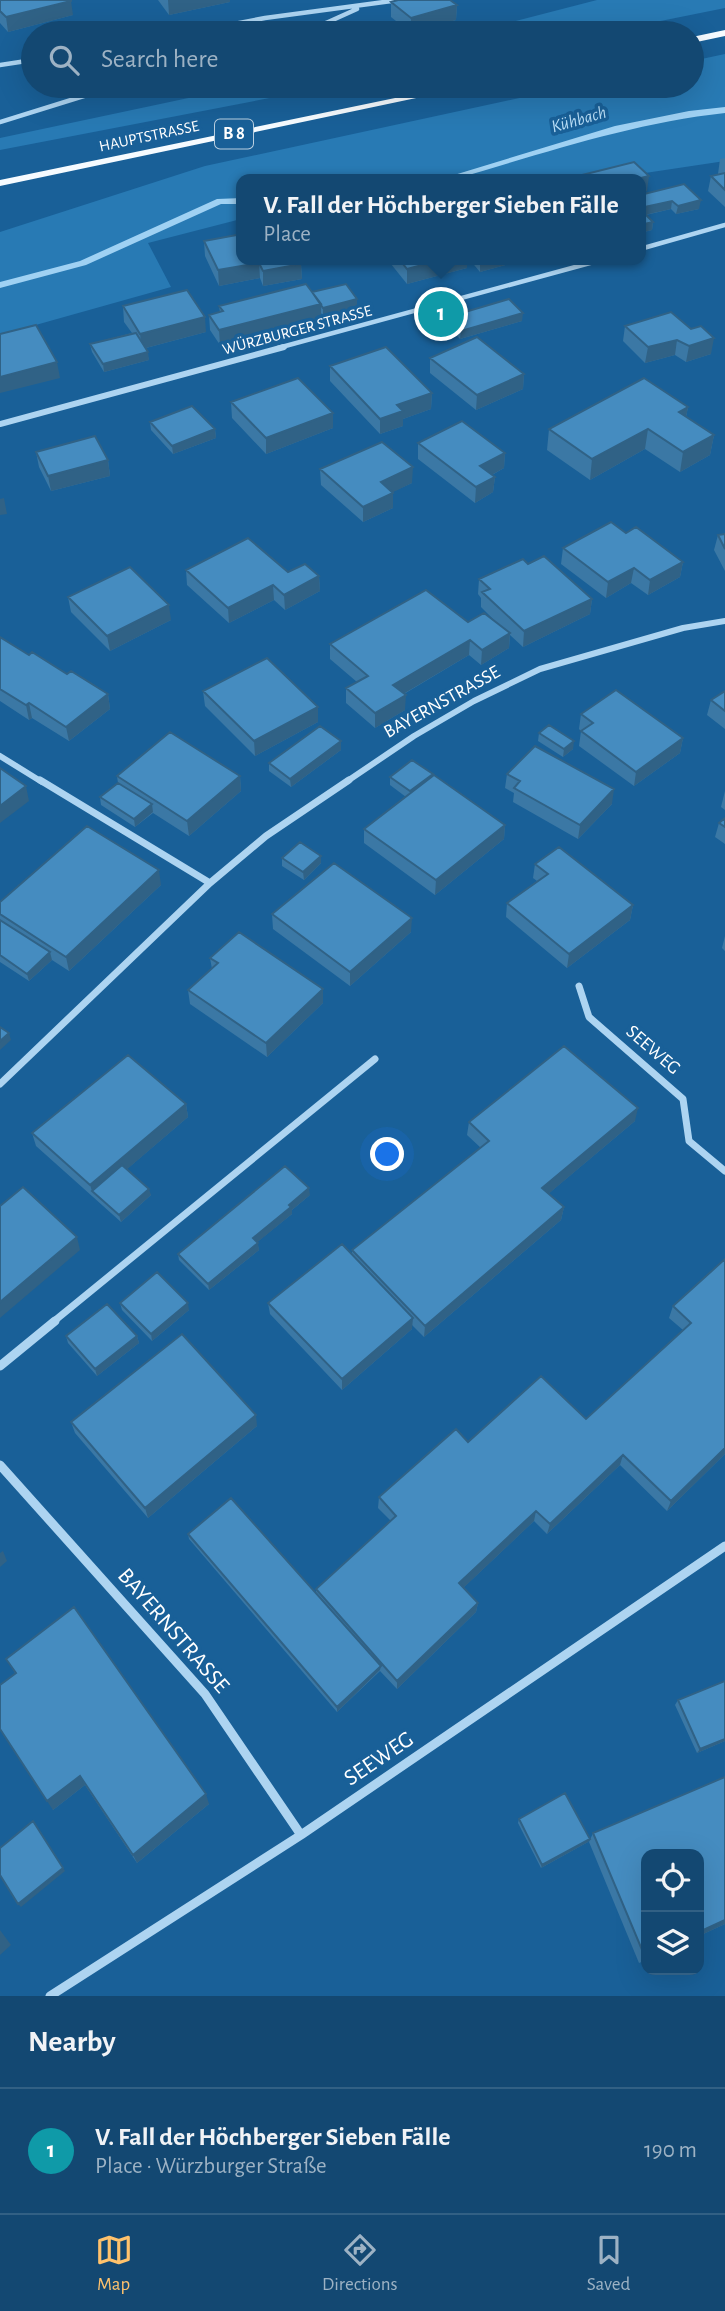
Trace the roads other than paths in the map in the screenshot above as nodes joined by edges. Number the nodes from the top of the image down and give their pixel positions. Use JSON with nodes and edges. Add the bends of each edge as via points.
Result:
{"nodes":[{"id":1,"x":399,"y":0,"type":"edge"},
{"id":2,"x":361,"y":7,"type":"junction"},
{"id":3,"x":254,"y":21,"type":"edge"},
{"id":4,"x":330,"y":21,"type":"edge"},
{"id":5,"x":725,"y":33,"type":"edge"},
{"id":6,"x":704,"y":37,"type":"edge"},
{"id":7,"x":21,"y":62,"type":"edge"},
{"id":8,"x":0,"y":65,"type":"edge"},
{"id":9,"x":77,"y":98,"type":"edge"},
{"id":10,"x":410,"y":98,"type":"edge"},
{"id":11,"x":0,"y":122,"type":"edge"},
{"id":12,"x":0,"y":183,"type":"edge"},
{"id":13,"x":725,"y":225,"type":"edge"},
{"id":14,"x":646,"y":247,"type":"edge"},
{"id":15,"x":583,"y":265,"type":"edge"},
{"id":16,"x":0,"y":424,"type":"edge"},
{"id":17,"x":725,"y":621,"type":"edge"},
{"id":18,"x":0,"y":756,"type":"edge"},
{"id":19,"x":210,"y":883,"type":"junction"},
{"id":20,"x":579,"y":986,"type":"dead end"},
{"id":21,"x":375,"y":1059,"type":"dead end"},
{"id":22,"x":0,"y":1084,"type":"edge"},
{"id":23,"x":725,"y":1171,"type":"edge"},
{"id":24,"x":0,"y":1366,"type":"edge"},
{"id":25,"x":0,"y":1465,"type":"edge"},
{"id":26,"x":725,"y":1546,"type":"edge"},
{"id":27,"x":301,"y":1835,"type":"junction"},
{"id":28,"x":50,"y":1996,"type":"edge"}],
"edges":[{"from":1,"to":2,"type":"street"},
{"from":2,"to":3,"type":"street"},
{"from":2,"to":4,"type":"street"},
{"from":5,"to":6,"type":"main road"},
{"from":7,"to":8,"type":"street"},
{"from":9,"to":11,"type":"street"},
{"from":10,"to":12,"type":"main road","name":"HAUPTSTRASSE","number":"B 8"},
{"from":13,"to":14,"type":"street"},
{"from":15,"to":16,"type":"street","name":"WÜRZBURGER STRASSE"},
{"from":17,"to":19,"type":"street","name":"BAYERNSTRASSE","via":[[682,628],[540,669],[474,701],[307,806]]},
{"from":18,"to":19,"type":"street"},
{"from":19,"to":22,"type":"street","name":"BAYERNSTRASSE"},
{"from":20,"to":23,"type":"street","name":"SEEWEG","via":[[589,1017],[683,1099],[689,1141]]},
{"from":21,"to":24,"type":"street"},
{"from":25,"to":27,"type":"street","name":"BAYERNSTRASSE","via":[[205,1694]]},
{"from":26,"to":27,"type":"street","name":"SEEWEG"},
{"from":27,"to":28,"type":"street","name":"SEEWEG"}]}
